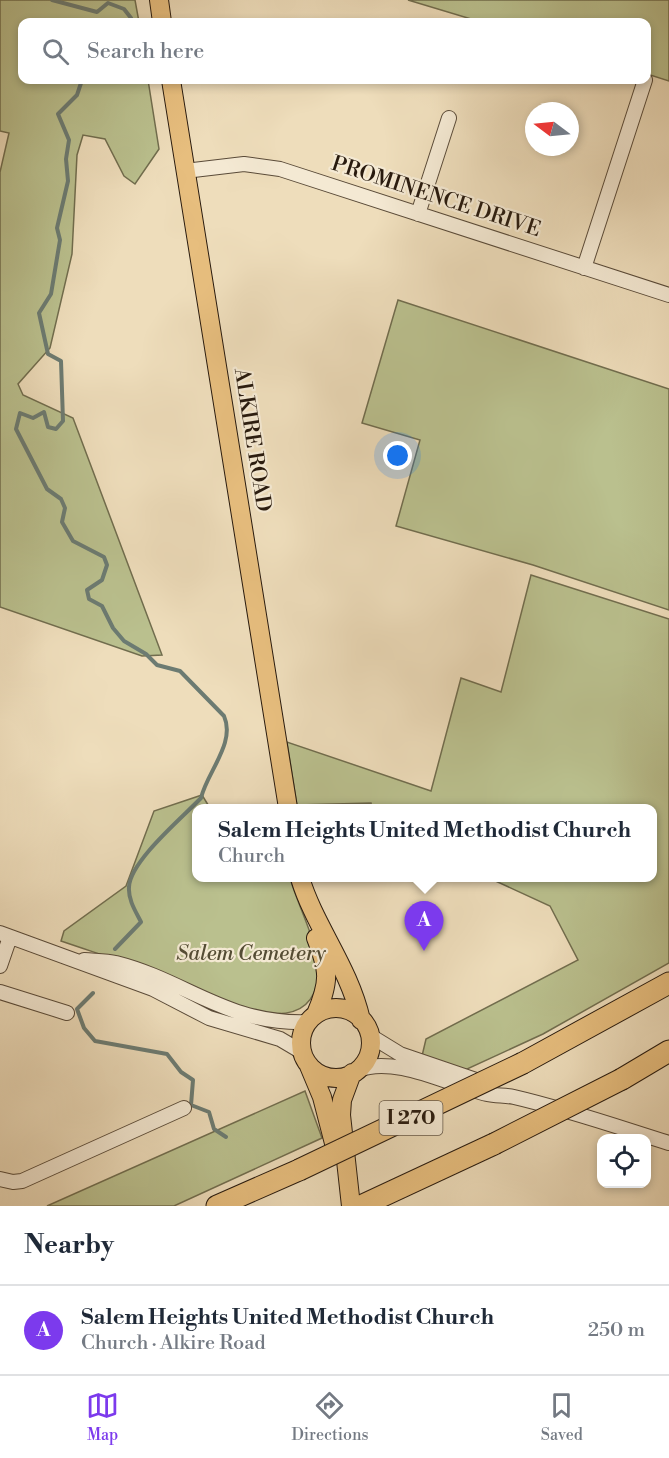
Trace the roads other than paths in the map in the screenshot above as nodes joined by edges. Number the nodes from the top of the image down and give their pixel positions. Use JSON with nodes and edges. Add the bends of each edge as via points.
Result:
{"nodes":[{"id":1,"x":159,"y":0,"type":"edge"},
{"id":2,"x":161,"y":18,"type":"edge"},
{"id":3,"x":172,"y":84,"type":"edge"},
{"id":4,"x":644,"y":84,"type":"edge"},
{"id":5,"x":449,"y":118,"type":"dead end"},
{"id":6,"x":185,"y":171,"type":"junction"},
{"id":7,"x":418,"y":214,"type":"junction"},
{"id":8,"x":584,"y":268,"type":"junction"},
{"id":9,"x":669,"y":295,"type":"edge"},
{"id":10,"x":287,"y":804,"type":"edge"},
{"id":11,"x":301,"y":882,"type":"edge"},
{"id":12,"x":306,"y":896,"type":"junction"},
{"id":13,"x":5,"y":935,"type":"edge"},
{"id":14,"x":72,"y":959,"type":"junction"},
{"id":15,"x":0,"y":966,"type":"edge"},
{"id":16,"x":669,"y":983,"type":"edge"},
{"id":17,"x":0,"y":992,"type":"edge"},
{"id":18,"x":67,"y":1013,"type":"dead end"},
{"id":19,"x":312,"y":1018,"type":"junction"},
{"id":20,"x":365,"y":1027,"type":"junction"},
{"id":21,"x":669,"y":1051,"type":"edge"},
{"id":22,"x":306,"y":1059,"type":"junction"},
{"id":23,"x":355,"y":1071,"type":"junction"},
{"id":24,"x":511,"y":1096,"type":"junction"},
{"id":25,"x":184,"y":1108,"type":"dead end"},
{"id":26,"x":669,"y":1143,"type":"edge"},
{"id":27,"x":0,"y":1179,"type":"edge"},
{"id":28,"x":348,"y":1184,"type":"junction"},
{"id":29,"x":217,"y":1206,"type":"edge"},
{"id":30,"x":351,"y":1206,"type":"edge"},
{"id":31,"x":360,"y":1206,"type":"edge"}],
"edges":[{"from":1,"to":2,"type":"main road"},
{"from":3,"to":6,"type":"main road","name":"ALKIRE ROAD"},
{"from":4,"to":8,"type":"street"},
{"from":5,"to":7,"type":"street"},
{"from":6,"to":7,"type":"street","name":"PROMINENCE DRIVE","via":[[262,165]]},
{"from":6,"to":10,"type":"main road","name":"ALKIRE ROAD"},
{"from":7,"to":8,"type":"street","name":"PROMINENCE DRIVE"},
{"from":8,"to":9,"type":"street","name":"PROMINENCE DRIVE"},
{"from":11,"to":12,"type":"main road"},
{"from":12,"to":19,"type":"main road","via":[[306,916],[327,972],[326,988]]},
{"from":12,"to":20,"type":"main road","via":[[348,977]]},
{"from":13,"to":14,"type":"street"},
{"from":13,"to":15,"type":"street"},
{"from":14,"to":19,"type":"street","via":[[116,963],[255,1018],[273,1022]]},
{"from":14,"to":22,"type":"street","via":[[153,989],[209,1018],[280,1040]]},
{"from":16,"to":29,"type":"highway","number":"I 270","bridge":true,"via":[[523,1063]]},
{"from":17,"to":18,"type":"street"},
{"from":19,"to":20,"type":"main road","via":[[338,1008],[351,1012]]},
{"from":19,"to":22,"type":"main road","via":[[302,1036]]},
{"from":20,"to":23,"type":"main road","via":[[369,1052]]},
{"from":20,"to":24,"type":"street","via":[[392,1051],[492,1085]]},
{"from":21,"to":31,"type":"highway","number":"I 270","bridge":true,"via":[[494,1144]]},
{"from":22,"to":23,"type":"main road","via":[[328,1077]]},
{"from":22,"to":28,"type":"main road","via":[[322,1097]]},
{"from":23,"to":24,"type":"street","via":[[374,1065],[389,1066],[489,1095]]},
{"from":23,"to":28,"type":"main road","via":[[341,1109]]},
{"from":24,"to":26,"type":"street"},
{"from":25,"to":27,"type":"street","via":[[22,1181]]},
{"from":28,"to":30,"type":"main road"}]}
